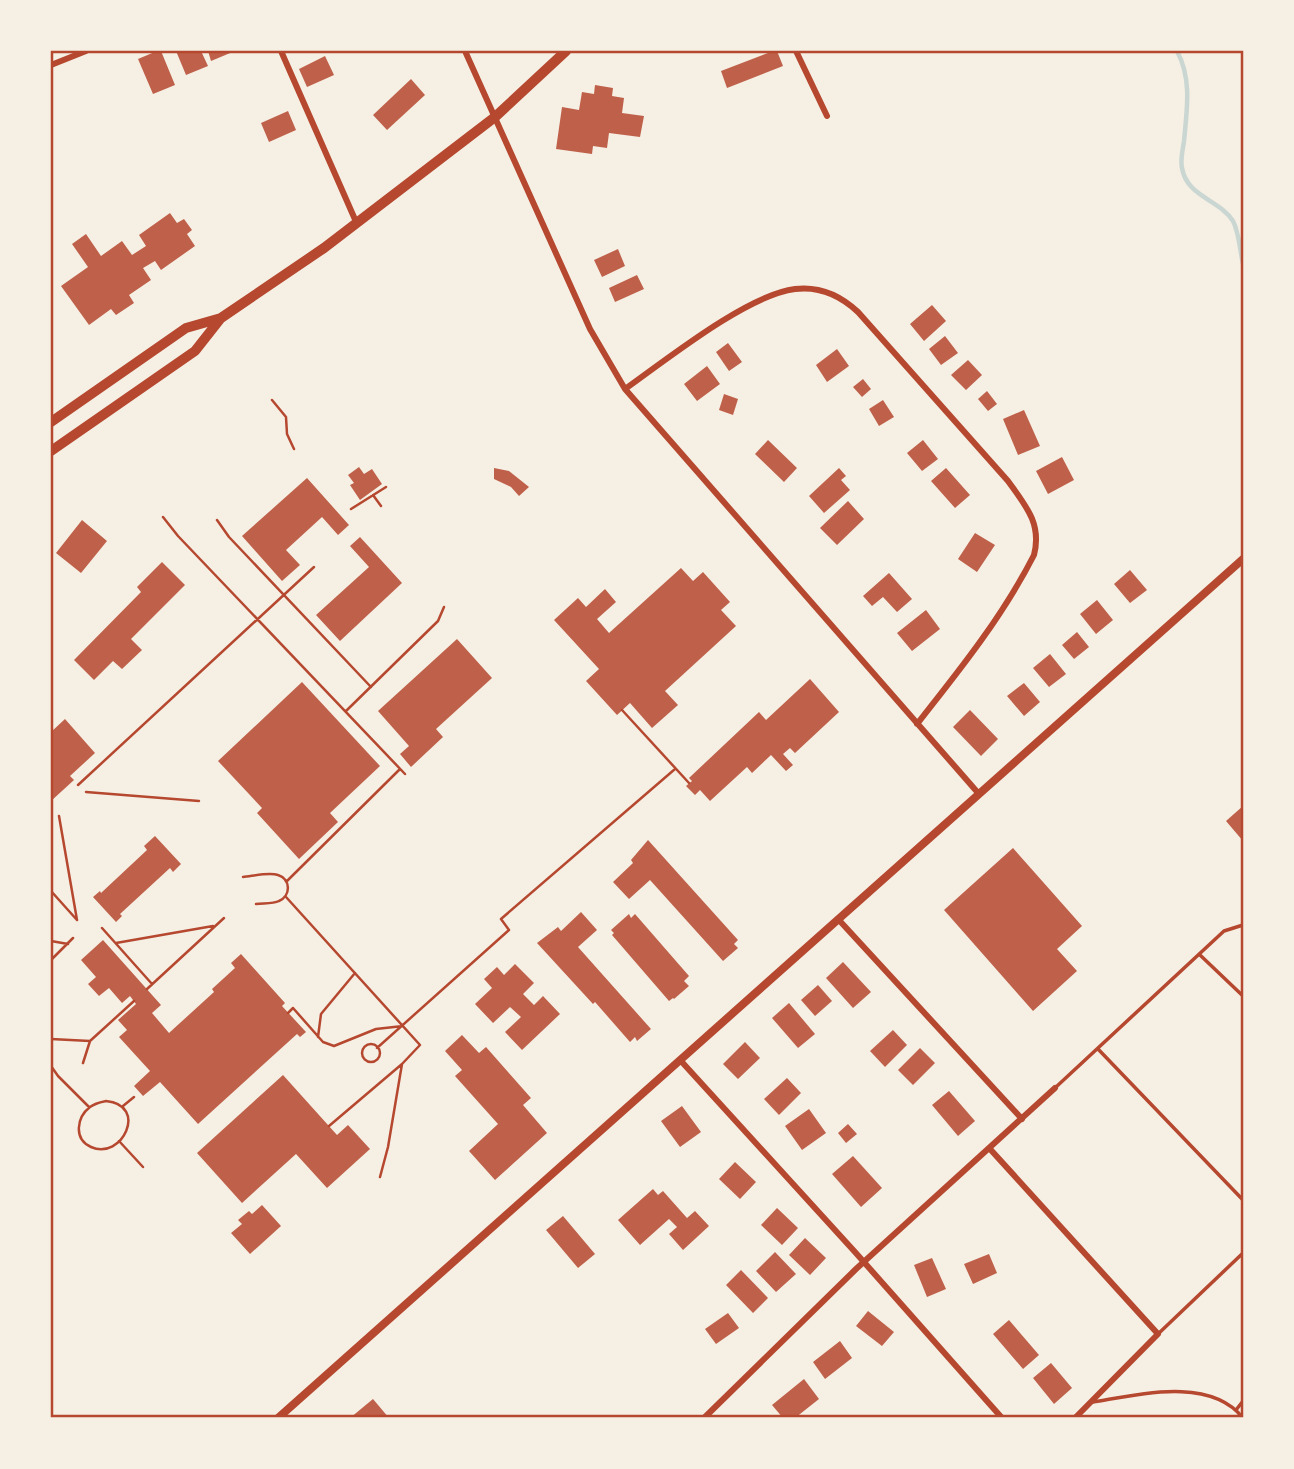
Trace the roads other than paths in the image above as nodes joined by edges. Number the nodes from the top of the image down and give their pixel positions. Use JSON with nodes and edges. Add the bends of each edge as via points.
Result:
{"nodes":[{"id":1,"x":86,"y":51,"type":"edge"},
{"id":2,"x":281,"y":51,"type":"edge"},
{"id":3,"x":465,"y":51,"type":"edge"},
{"id":4,"x":566,"y":51,"type":"edge"},
{"id":5,"x":796,"y":51,"type":"edge"},
{"id":6,"x":51,"y":65,"type":"edge"},
{"id":7,"x":827,"y":116,"type":"dead end"},
{"id":8,"x":495,"y":117,"type":"junction"},
{"id":9,"x":357,"y":224,"type":"junction"},
{"id":10,"x":221,"y":318,"type":"junction"},
{"id":11,"x":625,"y":389,"type":"junction"},
{"id":12,"x":51,"y":422,"type":"edge"},
{"id":13,"x":51,"y":451,"type":"edge"},
{"id":14,"x":1243,"y":559,"type":"edge"},
{"id":15,"x":917,"y":724,"type":"junction"},
{"id":16,"x":979,"y":794,"type":"junction"},
{"id":17,"x":838,"y":919,"type":"junction"},
{"id":18,"x":1243,"y":925,"type":"edge"},
{"id":19,"x":1199,"y":955,"type":"junction"},
{"id":20,"x":1243,"y":996,"type":"edge"},
{"id":21,"x":1098,"y":1049,"type":"junction"},
{"id":22,"x":681,"y":1060,"type":"junction"},
{"id":23,"x":1055,"y":1088,"type":"joint"},
{"id":24,"x":1022,"y":1119,"type":"junction"},
{"id":25,"x":990,"y":1149,"type":"junction"},
{"id":26,"x":1243,"y":1200,"type":"edge"},
{"id":27,"x":1243,"y":1253,"type":"edge"},
{"id":28,"x":864,"y":1263,"type":"junction"},
{"id":29,"x":1158,"y":1334,"type":"junction"},
{"id":30,"x":1243,"y":1401,"type":"edge"},
{"id":31,"x":1090,"y":1403,"type":"junction"},
{"id":32,"x":1243,"y":1409,"type":"edge"},
{"id":33,"x":1236,"y":1410,"type":"junction"},
{"id":34,"x":278,"y":1418,"type":"edge"},
{"id":35,"x":704,"y":1418,"type":"edge"},
{"id":36,"x":1002,"y":1418,"type":"edge"},
{"id":37,"x":1075,"y":1418,"type":"edge"},
{"id":38,"x":1243,"y":1418,"type":"edge"}],
"edges":[{"from":1,"to":6,"type":"street"},
{"from":2,"to":9,"type":"street"},
{"from":3,"to":8,"type":"street"},
{"from":4,"to":8,"type":"highway"},
{"from":5,"to":7,"type":"street"},
{"from":8,"to":9,"type":"highway"},
{"from":8,"to":11,"type":"street","via":[[590,329]]},
{"from":9,"to":10,"type":"highway"},
{"from":10,"to":12,"type":"highway","via":[[186,328]]},
{"from":10,"to":13,"type":"highway","via":[[195,351]]},
{"from":11,"to":15,"type":"street"},
{"from":11,"to":15,"type":"street","via":[[703,333],[764,298],[780,291],[832,293],[858,312],[1008,481],[1035,521],[1034,555],[996,617]]},
{"from":14,"to":16,"type":"street"},
{"from":15,"to":16,"type":"street"},
{"from":16,"to":17,"type":"street"},
{"from":17,"to":22,"type":"street"},
{"from":17,"to":24,"type":"street"},
{"from":18,"to":19,"type":"lane","via":[[1224,931]]},
{"from":19,"to":20,"type":"lane"},
{"from":19,"to":21,"type":"lane"},
{"from":21,"to":23,"type":"lane"},
{"from":21,"to":26,"type":"lane"},
{"from":22,"to":28,"type":"street"},
{"from":22,"to":34,"type":"street"},
{"from":23,"to":24,"type":"street"},
{"from":24,"to":25,"type":"street"},
{"from":25,"to":28,"type":"street"},
{"from":25,"to":29,"type":"street"},
{"from":27,"to":29,"type":"lane"},
{"from":28,"to":35,"type":"street"},
{"from":28,"to":36,"type":"street"},
{"from":29,"to":31,"type":"street"},
{"from":30,"to":33,"type":"lane"},
{"from":31,"to":33,"type":"lane","via":[[1166,1390],[1210,1396]]},
{"from":31,"to":37,"type":"street"},
{"from":32,"to":33,"type":"lane"},
{"from":33,"to":38,"type":"lane"}]}
